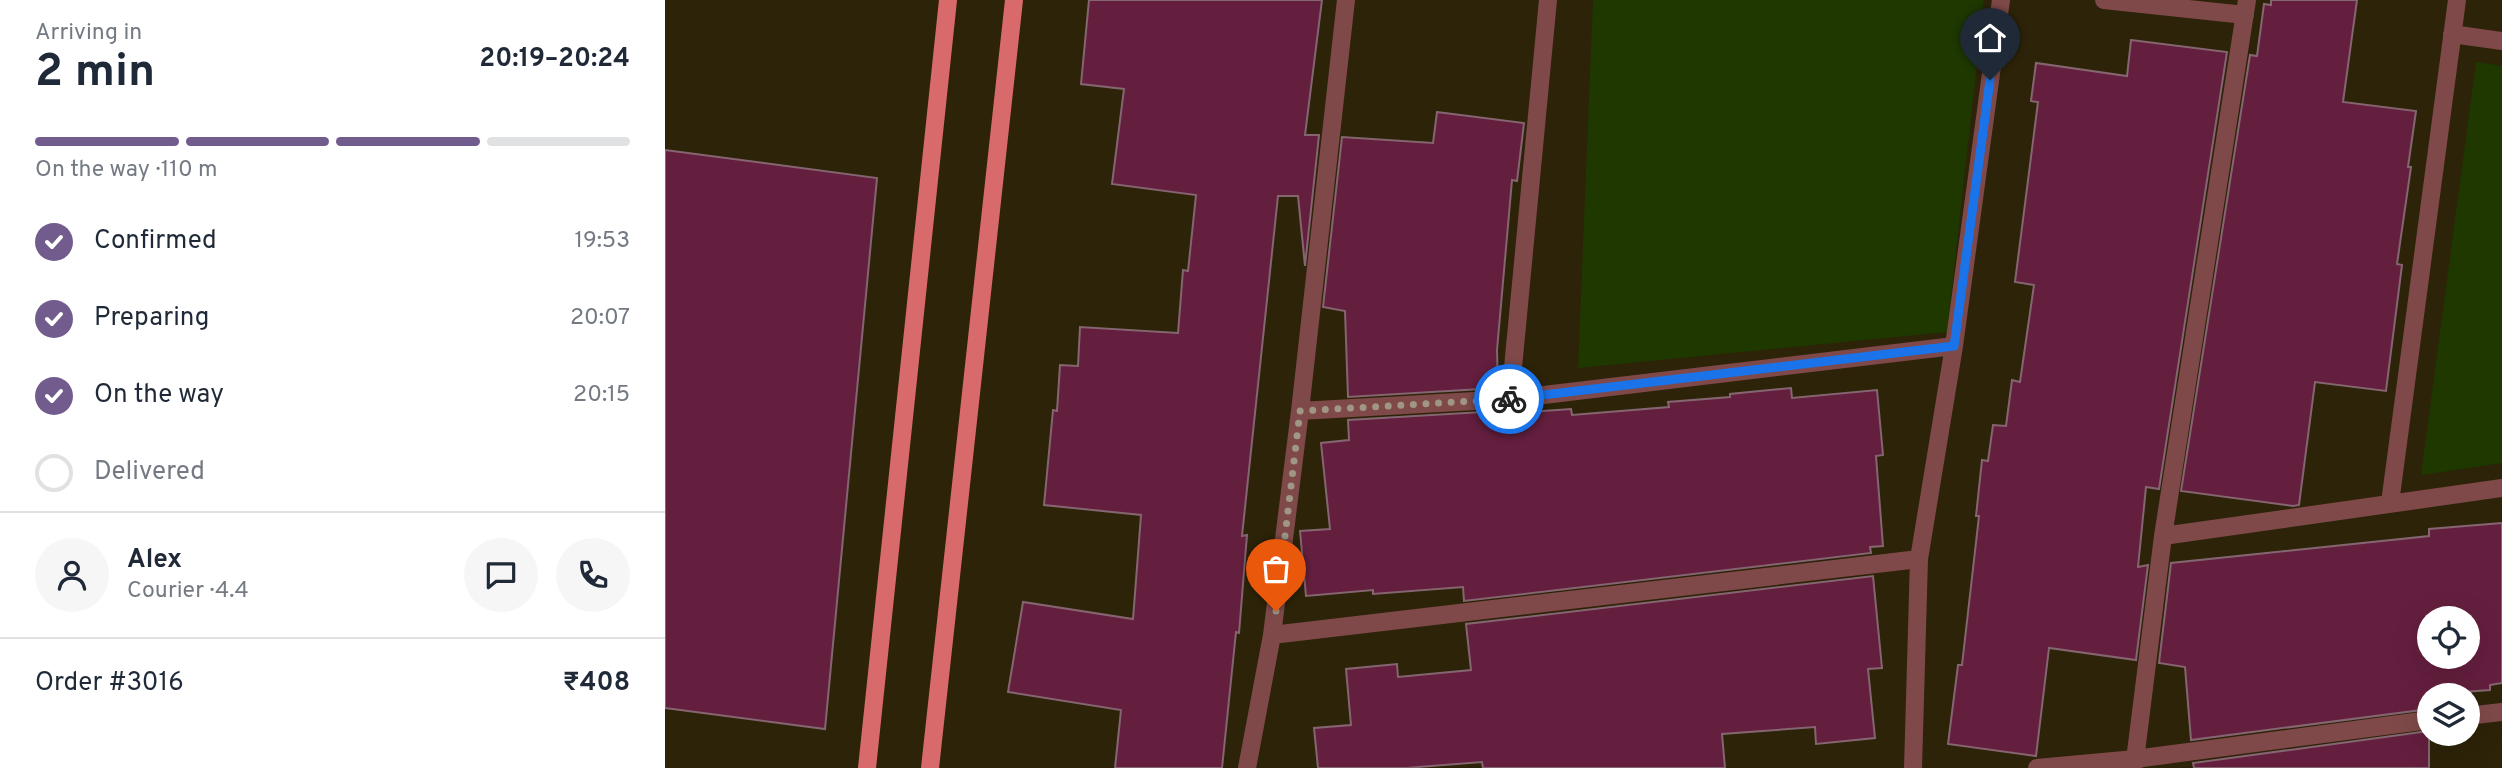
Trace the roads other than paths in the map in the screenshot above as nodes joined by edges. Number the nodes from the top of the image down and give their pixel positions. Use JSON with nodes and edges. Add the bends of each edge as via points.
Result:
{"nodes":[{"id":1,"x":948,"y":0,"type":"edge"},
{"id":2,"x":1014,"y":0,"type":"edge"},
{"id":3,"x":1346,"y":0,"type":"edge"},
{"id":4,"x":1548,"y":0,"type":"edge"},
{"id":5,"x":2001,"y":0,"type":"edge"},
{"id":6,"x":2104,"y":0,"type":"edge"},
{"id":7,"x":2457,"y":0,"type":"edge"},
{"id":8,"x":2246,"y":8,"type":"edge"},
{"id":9,"x":2452,"y":34,"type":"junction"},
{"id":10,"x":2502,"y":41,"type":"edge"},
{"id":11,"x":1954,"y":346,"type":"junction"},
{"id":12,"x":1510,"y":399,"type":"junction"},
{"id":13,"x":1300,"y":411,"type":"junction"},
{"id":14,"x":2502,"y":488,"type":"edge"},
{"id":15,"x":2390,"y":503,"type":"junction"},
{"id":16,"x":2163,"y":536,"type":"junction"},
{"id":17,"x":1919,"y":559,"type":"junction"},
{"id":18,"x":1272,"y":635,"type":"junction"},
{"id":19,"x":2502,"y":712,"type":"edge"},
{"id":20,"x":2480,"y":715,"type":"edge"},
{"id":21,"x":2417,"y":722,"type":"edge"},
{"id":22,"x":2135,"y":763,"type":"edge"},
{"id":23,"x":867,"y":768,"type":"edge"},
{"id":24,"x":930,"y":768,"type":"edge"},
{"id":25,"x":1247,"y":768,"type":"edge"},
{"id":26,"x":1913,"y":768,"type":"edge"},
{"id":27,"x":2037,"y":768,"type":"edge"}],
"edges":[{"from":1,"to":23,"type":"main road"},
{"from":2,"to":24,"type":"main road"},
{"from":3,"to":13,"type":"street"},
{"from":4,"to":12,"type":"street"},
{"from":5,"to":11,"type":"street"},
{"from":6,"to":8,"type":"street"},
{"from":7,"to":9,"type":"street"},
{"from":8,"to":16,"type":"street"},
{"from":9,"to":10,"type":"street"},
{"from":9,"to":15,"type":"street"},
{"from":11,"to":12,"type":"street"},
{"from":11,"to":17,"type":"street"},
{"from":12,"to":13,"type":"street"},
{"from":13,"to":18,"type":"street"},
{"from":14,"to":15,"type":"street"},
{"from":15,"to":16,"type":"street"},
{"from":16,"to":22,"type":"street"},
{"from":17,"to":18,"type":"street"},
{"from":17,"to":26,"type":"street"},
{"from":18,"to":25,"type":"street"},
{"from":19,"to":20,"type":"street"},
{"from":21,"to":22,"type":"street"},
{"from":22,"to":27,"type":"street"}]}
